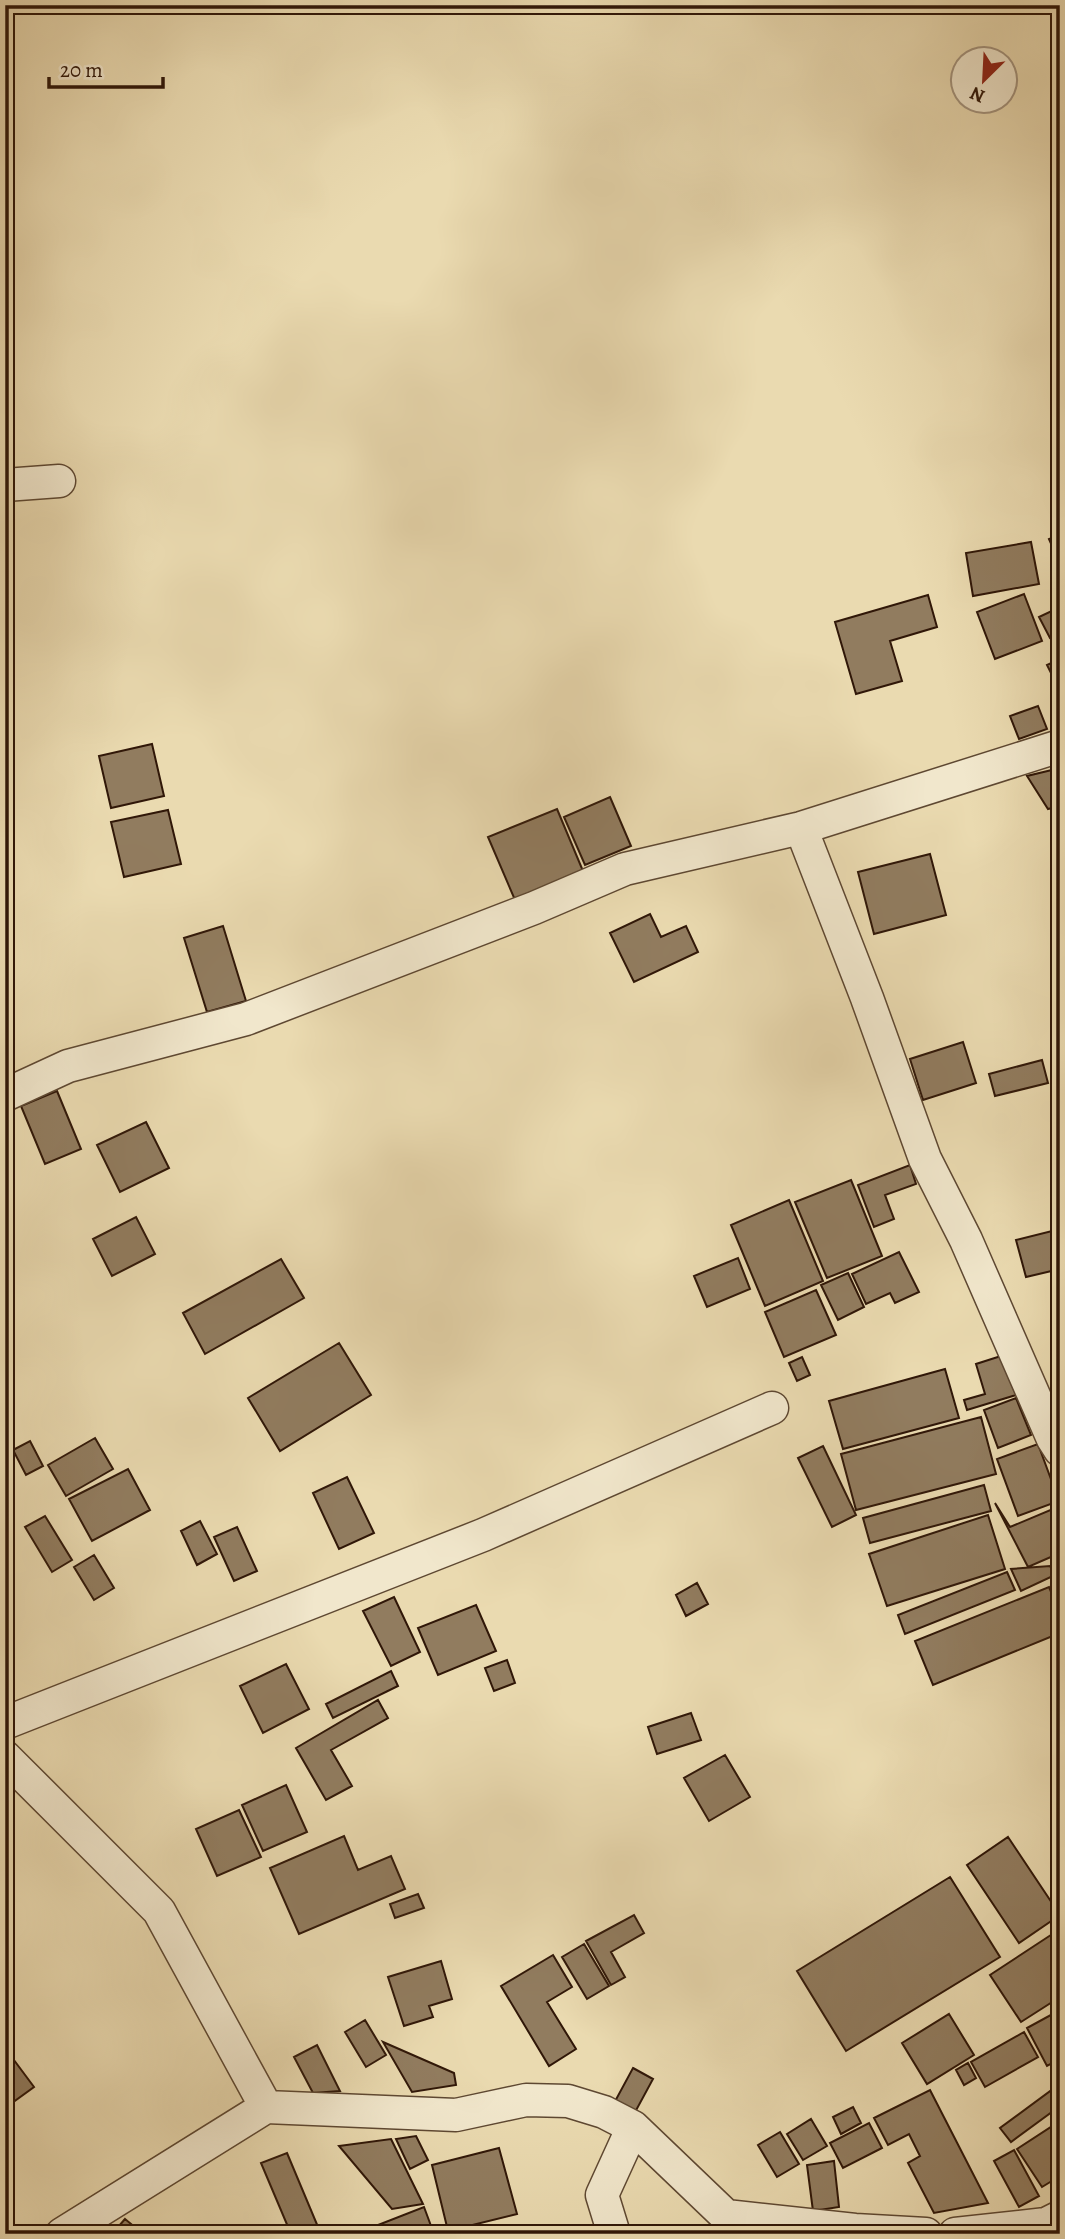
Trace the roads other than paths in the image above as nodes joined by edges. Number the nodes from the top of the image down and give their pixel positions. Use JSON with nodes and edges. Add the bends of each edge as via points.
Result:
{"nodes":[{"id":1,"x":59,"y":481,"type":"dead end"},
{"id":2,"x":5,"y":485,"type":"edge"},
{"id":3,"x":1060,"y":746,"type":"edge"},
{"id":4,"x":801,"y":828,"type":"junction"},
{"id":5,"x":5,"y":1095,"type":"edge"},
{"id":6,"x":772,"y":1408,"type":"dead end"},
{"id":7,"x":1060,"y":1450,"type":"edge"},
{"id":8,"x":5,"y":1723,"type":"edge"},
{"id":9,"x":5,"y":1757,"type":"edge"},
{"id":10,"x":266,"y":2107,"type":"junction"},
{"id":11,"x":633,"y":2127,"type":"junction"},
{"id":12,"x":1060,"y":2217,"type":"edge"},
{"id":13,"x":731,"y":2225,"type":"edge"},
{"id":14,"x":62,"y":2234,"type":"edge"},
{"id":15,"x":614,"y":2234,"type":"edge"},
{"id":16,"x":926,"y":2234,"type":"edge"},
{"id":17,"x":955,"y":2234,"type":"edge"}],
"edges":[{"from":1,"to":2,"type":"street"},
{"from":3,"to":4,"type":"street"},
{"from":4,"to":5,"type":"street","via":[[625,870],[246,1019],[68,1066]]},
{"from":4,"to":7,"type":"street","via":[[925,1159]]},
{"from":6,"to":8,"type":"street","via":[[483,1535]]},
{"from":9,"to":10,"type":"street","via":[[159,1910]]},
{"from":10,"to":11,"type":"street","via":[[456,2115],[526,2100],[568,2101]]},
{"from":10,"to":14,"type":"street"},
{"from":11,"to":13,"type":"street"},
{"from":11,"to":15,"type":"street","via":[[602,2195]]},
{"from":12,"to":17,"type":"street","via":[[1046,2224]]},
{"from":13,"to":16,"type":"street"}]}
